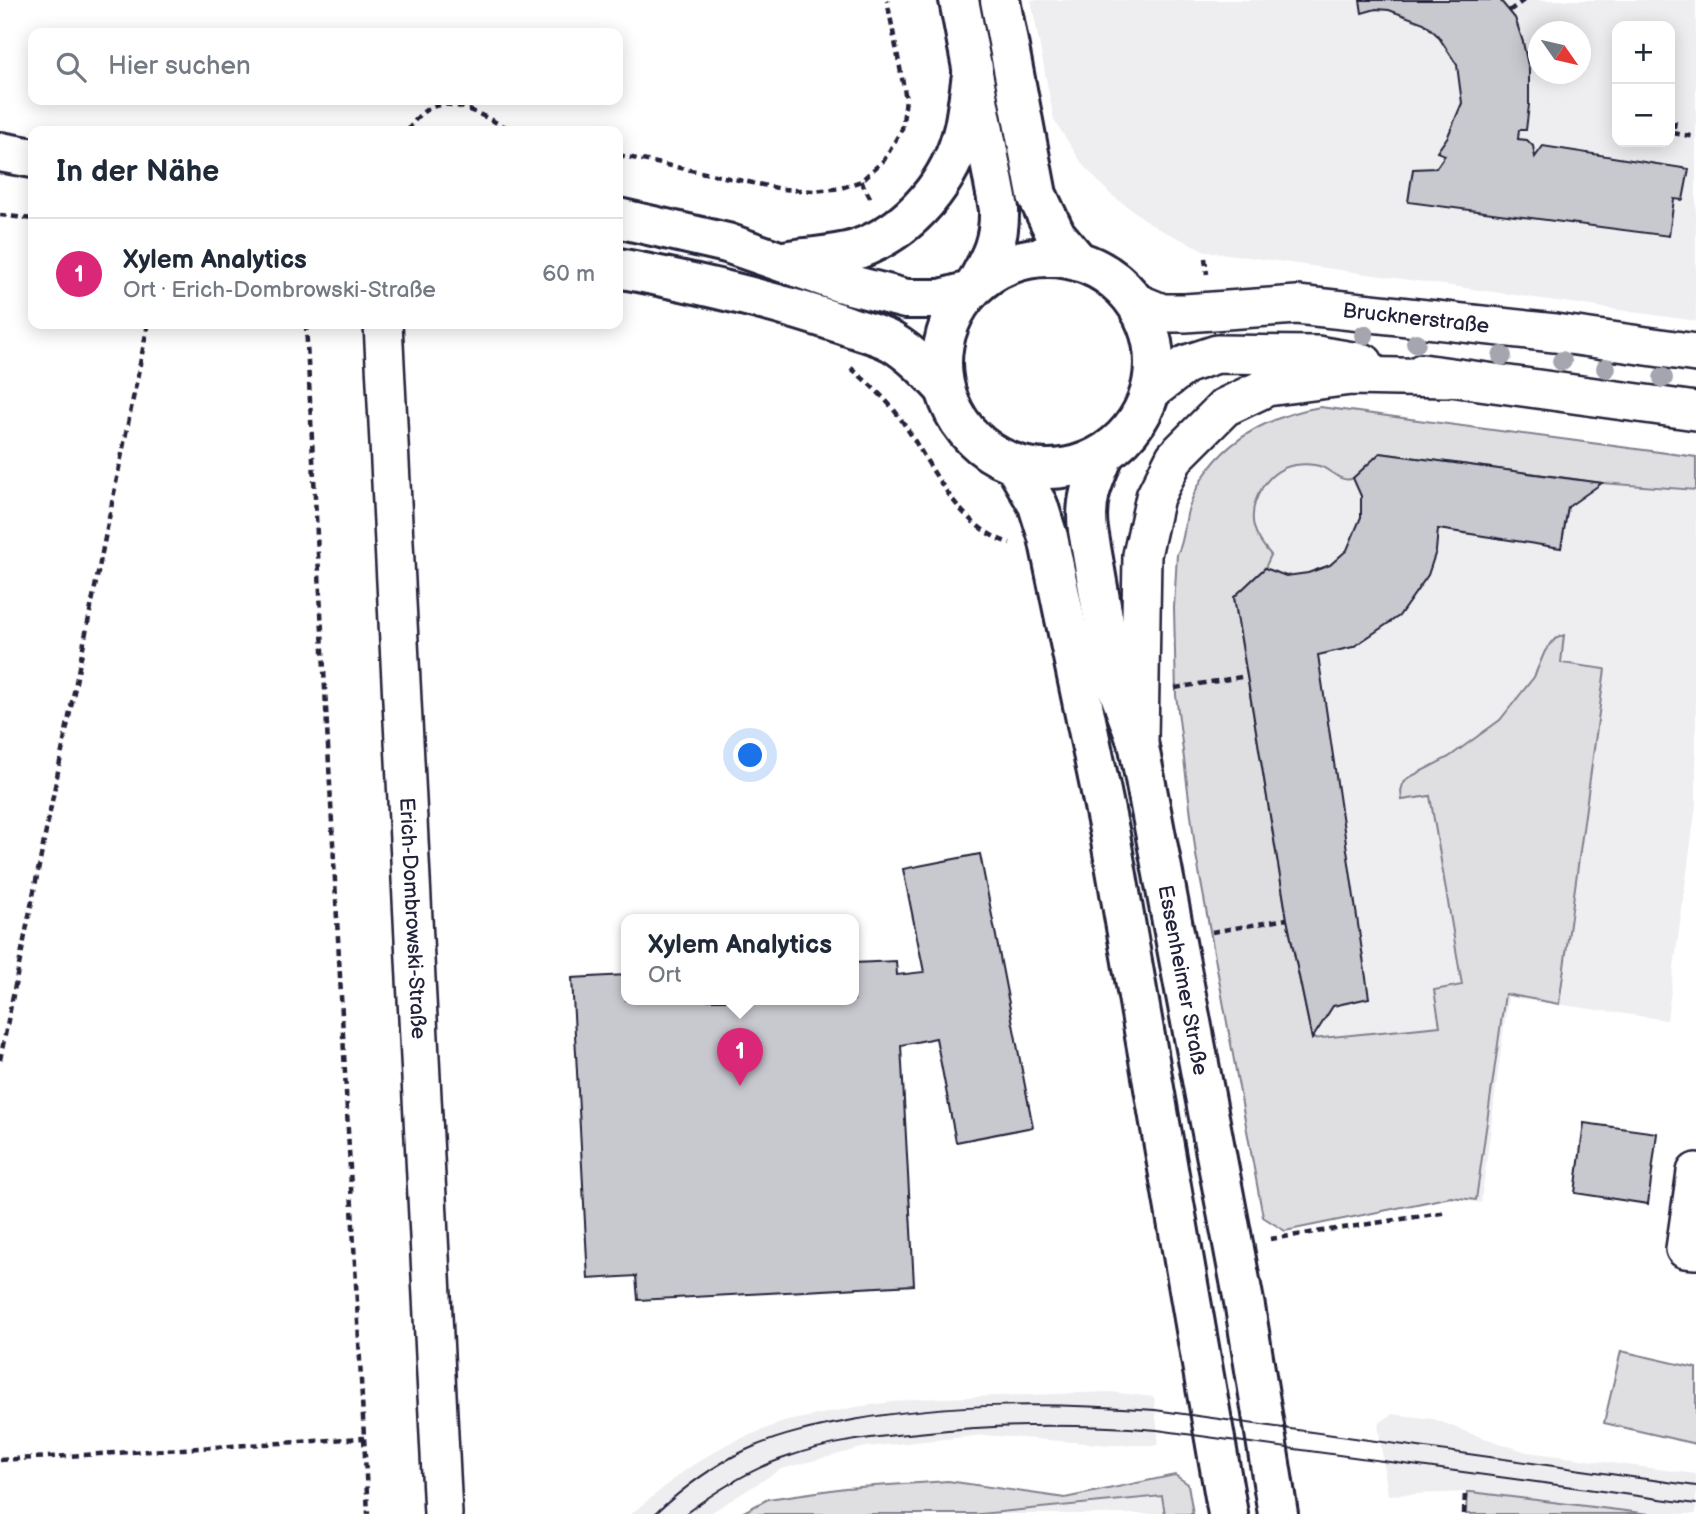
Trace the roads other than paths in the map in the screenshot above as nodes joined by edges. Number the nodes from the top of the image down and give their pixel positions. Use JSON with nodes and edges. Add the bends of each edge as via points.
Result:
{"nodes":[{"id":1,"x":959,"y":0,"type":"edge"},
{"id":2,"x":1000,"y":0,"type":"edge"},
{"id":3,"x":974,"y":68,"type":"junction"},
{"id":4,"x":0,"y":151,"type":"edge"},
{"id":5,"x":28,"y":152,"type":"edge"},
{"id":6,"x":28,"y":157,"type":"edge"},
{"id":7,"x":623,"y":219,"type":"edge"},
{"id":8,"x":784,"y":261,"type":"junction"},
{"id":9,"x":1078,"y":261,"type":"junction"},
{"id":10,"x":623,"y":269,"type":"edge"},
{"id":11,"x":973,"y":288,"type":"junction"},
{"id":12,"x":1135,"y":302,"type":"junction"},
{"id":13,"x":383,"y":329,"type":"edge"},
{"id":14,"x":1696,"y":353,"type":"edge"},
{"id":15,"x":1446,"y":378,"type":"junction"},
{"id":16,"x":944,"y":388,"type":"junction"},
{"id":17,"x":1150,"y":392,"type":"junction"},
{"id":18,"x":1696,"y":411,"type":"edge"},
{"id":19,"x":1105,"y":453,"type":"junction"},
{"id":20,"x":1014,"y":464,"type":"junction"},
{"id":21,"x":1139,"y":747,"type":"junction"},
{"id":22,"x":1696,"y":1172,"type":"edge"},
{"id":23,"x":1696,"y":1250,"type":"edge"},
{"id":24,"x":443,"y":1514,"type":"edge"},
{"id":25,"x":1228,"y":1514,"type":"edge"},
{"id":26,"x":1278,"y":1514,"type":"edge"}],
"edges":[{"from":1,"to":3,"type":"main road"},
{"from":2,"to":9,"type":"main road","via":[[1037,195],[1056,234]]},
{"from":3,"to":8,"type":"main road","via":[[953,157],[923,205],[891,233],[860,248]]},
{"from":3,"to":11,"type":"main road","via":[[1000,227],[995,249]]},
{"from":4,"to":5,"type":"main road"},
{"from":4,"to":6,"type":"main road"},
{"from":7,"to":8,"type":"main road"},
{"from":8,"to":11,"type":"main road","via":[[839,282],[906,299],[941,299]]},
{"from":9,"to":11,"type":"main road","via":[[1035,257],[1004,267]]},
{"from":9,"to":12,"type":"main road","via":[[1110,277]]},
{"from":10,"to":16,"type":"main road","via":[[808,312],[876,336],[922,364]]},
{"from":11,"to":16,"type":"main road","via":[[955,312],[945,337],[941,362]]},
{"from":12,"to":14,"type":"street","name":"Brucknerstraße","via":[[1163,313],[1297,305],[1555,332]]},
{"from":12,"to":17,"type":"main road","via":[[1152,345]]},
{"from":13,"to":24,"type":"street","name":"Erich-Dombrowski-Straße"},
{"from":15,"to":17,"type":"street","via":[[1317,355],[1217,354],[1186,364]]},
{"from":15,"to":18,"type":"street"},
{"from":15,"to":21,"type":"street","via":[[1351,376],[1267,387],[1225,407],[1175,457],[1155,497],[1142,555]]},
{"from":16,"to":20,"type":"main road","via":[[969,435],[989,453]]},
{"from":17,"to":19,"type":"main road","via":[[1140,416]]},
{"from":19,"to":20,"type":"main road","via":[[1061,469]]},
{"from":19,"to":21,"type":"main road","name":"Essenheimer Straße","via":[[1091,487],[1086,520],[1113,675]]},
{"from":20,"to":25,"type":"main road","via":[[1038,505],[1048,537],[1110,835]]},
{"from":21,"to":26,"type":"main road","name":"Essenheimer Straße","via":[[1245,1307]]},
{"from":22,"to":23,"type":"street","via":[[1685,1249]]}]}
